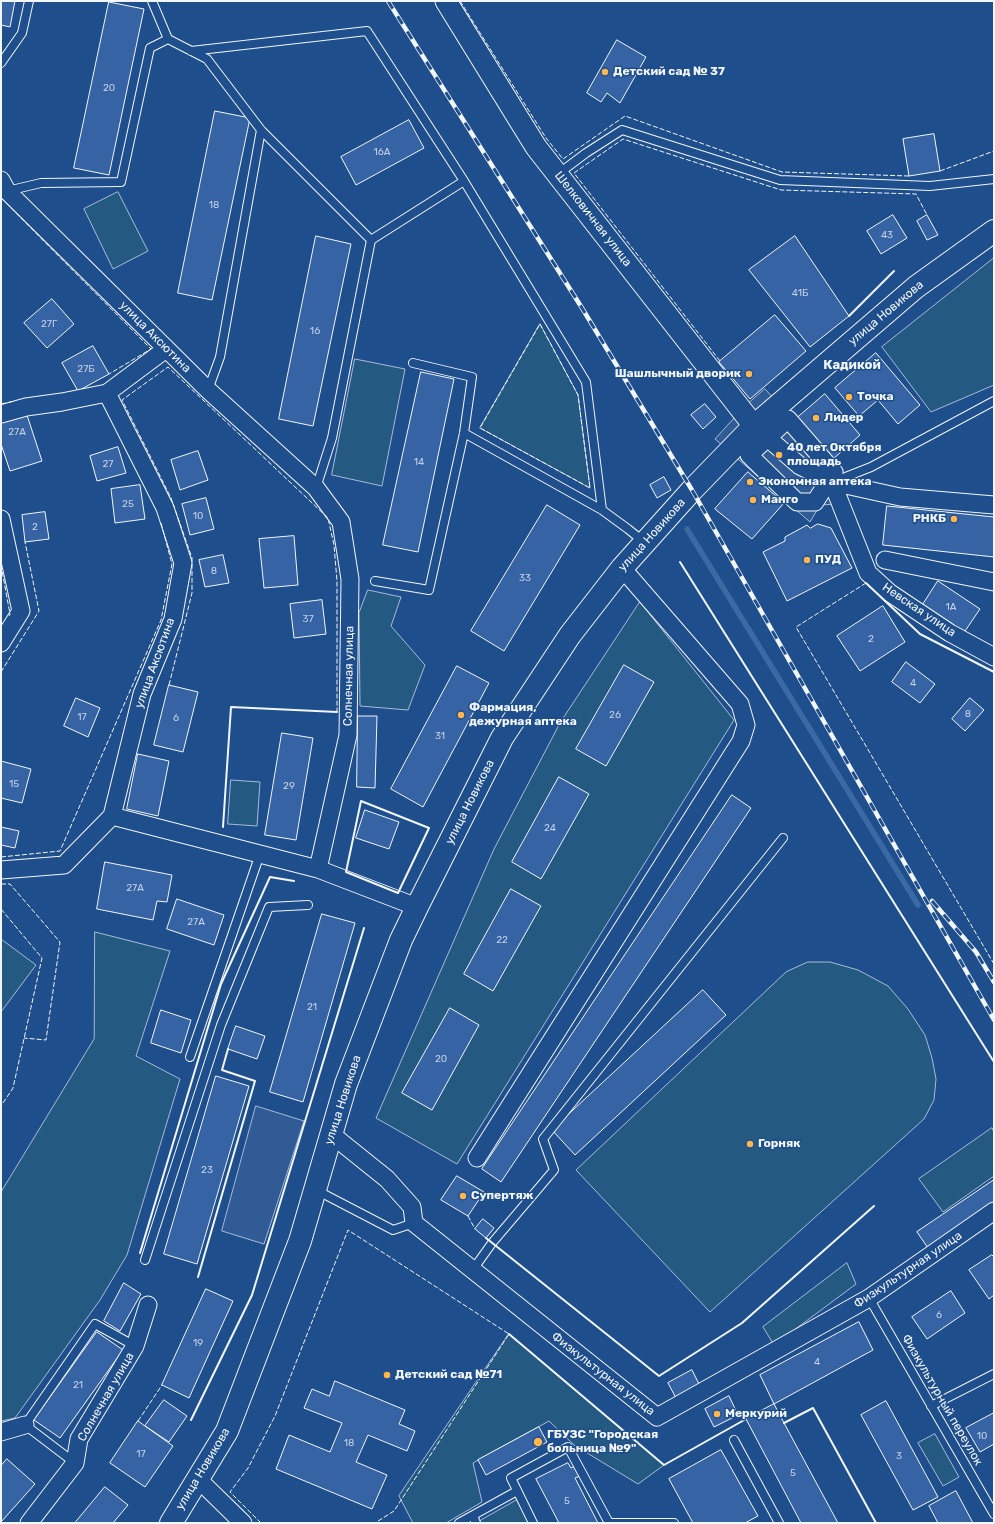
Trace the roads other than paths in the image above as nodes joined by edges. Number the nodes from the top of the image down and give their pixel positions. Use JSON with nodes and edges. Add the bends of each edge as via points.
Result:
{"nodes":[{"id":1,"x":29,"y":1,"type":"edge"},
{"id":2,"x":152,"y":1,"type":"edge"},
{"id":3,"x":446,"y":1,"type":"edge"},
{"id":4,"x":168,"y":39,"type":"junction"},
{"id":5,"x":191,"y":51,"type":"junction"},
{"id":6,"x":1,"y":63,"type":"edge"},
{"id":7,"x":261,"y":130,"type":"junction"},
{"id":8,"x":558,"y":174,"type":"junction"},
{"id":9,"x":994,"y":180,"type":"edge"},
{"id":10,"x":464,"y":181,"type":"junction"},
{"id":11,"x":4,"y":186,"type":"edge"},
{"id":12,"x":994,"y":231,"type":"edge"},
{"id":13,"x":371,"y":240,"type":"junction"},
{"id":14,"x":166,"y":349,"type":"junction"},
{"id":15,"x":413,"y":364,"type":"dead end"},
{"id":16,"x":208,"y":390,"type":"junction"},
{"id":17,"x":107,"y":393,"type":"junction"},
{"id":18,"x":994,"y":401,"type":"edge"},
{"id":19,"x":1,"y":414,"type":"edge"},
{"id":20,"x":761,"y":432,"type":"junction"},
{"id":21,"x":464,"y":433,"type":"junction"},
{"id":22,"x":830,"y":482,"type":"junction"},
{"id":23,"x":316,"y":488,"type":"junction"},
{"id":24,"x":994,"y":505,"type":"edge"},
{"id":25,"x":602,"y":510,"type":"junction"},
{"id":26,"x":1,"y":519,"type":"edge"},
{"id":27,"x":644,"y":543,"type":"junction"},
{"id":28,"x":885,"y":560,"type":"dead end"},
{"id":29,"x":622,"y":568,"type":"junction"},
{"id":30,"x":375,"y":581,"type":"dead end"},
{"id":31,"x":994,"y":582,"type":"edge"},
{"id":32,"x":1,"y":643,"type":"edge"},
{"id":33,"x":994,"y":657,"type":"edge"},
{"id":34,"x":112,"y":816,"type":"junction"},
{"id":35,"x":783,"y":838,"type":"dead end"},
{"id":36,"x":260,"y":854,"type":"junction"},
{"id":37,"x":318,"y":869,"type":"junction"},
{"id":38,"x":1,"y":870,"type":"edge"},
{"id":39,"x":308,"y":905,"type":"dead end"},
{"id":40,"x":416,"y":907,"type":"junction"},
{"id":41,"x":190,"y":1057,"type":"dead end"},
{"id":42,"x":331,"y":1134,"type":"junction"},
{"id":43,"x":477,"y":1158,"type":"dead end"},
{"id":44,"x":315,"y":1189,"type":"junction"},
{"id":45,"x":994,"y":1211,"type":"edge"},
{"id":46,"x":414,"y":1223,"type":"junction"},
{"id":47,"x":144,"y":1260,"type":"dead end"},
{"id":48,"x":472,"y":1271,"type":"junction"},
{"id":49,"x":869,"y":1298,"type":"junction"},
{"id":50,"x":148,"y":1305,"type":"dead end"},
{"id":51,"x":136,"y":1346,"type":"junction"},
{"id":52,"x":994,"y":1374,"type":"edge"},
{"id":53,"x":931,"y":1406,"type":"junction"},
{"id":54,"x":25,"y":1425,"type":"junction"},
{"id":55,"x":1,"y":1432,"type":"edge"},
{"id":56,"x":734,"y":1440,"type":"dead end"},
{"id":57,"x":75,"y":1463,"type":"junction"},
{"id":58,"x":198,"y":1479,"type":"junction"},
{"id":59,"x":517,"y":1491,"type":"junction"},
{"id":60,"x":994,"y":1514,"type":"edge"},
{"id":61,"x":474,"y":1519,"type":"edge"},
{"id":62,"x":29,"y":1523,"type":"edge"},
{"id":63,"x":171,"y":1523,"type":"edge"},
{"id":64,"x":243,"y":1523,"type":"edge"},
{"id":65,"x":459,"y":1523,"type":"edge"},
{"id":66,"x":533,"y":1523,"type":"edge"},
{"id":67,"x":674,"y":1523,"type":"edge"},
{"id":68,"x":779,"y":1523,"type":"edge"}],
"edges":[{"from":1,"to":6,"type":"lane","via":[[22,33]]},
{"from":2,"to":4,"type":"lane"},
{"from":3,"to":8,"type":"street","name":"Шелковичная улица","via":[[536,146]]},
{"from":4,"to":5,"type":"lane"},
{"from":4,"to":11,"type":"lane","via":[[150,48],[121,182]]},
{"from":5,"to":7,"type":"lane","via":[[207,59]]},
{"from":5,"to":10,"type":"lane","via":[[367,31]]},
{"from":7,"to":13,"type":"lane"},
{"from":7,"to":16,"type":"lane","via":[[220,357]]},
{"from":8,"to":9,"type":"lane","via":[[622,130],[780,180],[930,186]]},
{"from":8,"to":20,"type":"street","name":"Шелковичная улица"},
{"from":10,"to":13,"type":"lane"},
{"from":10,"to":25,"type":"lane","via":[[586,382]]},
{"from":11,"to":14,"type":"street","name":"улица Аксютина"},
{"from":12,"to":20,"type":"main road","name":"улица Новикова","via":[[916,287]]},
{"from":13,"to":23,"type":"lane","via":[[332,438]]},
{"from":14,"to":16,"type":"street","name":"улица Аксютина"},
{"from":14,"to":17,"type":"street"},
{"from":15,"to":21,"type":"lane","via":[[472,377]]},
{"from":16,"to":23,"type":"street","name":"улица Аксютина"},
{"from":17,"to":19,"type":"street","via":[[26,407]]},
{"from":17,"to":34,"type":"street","name":"улица Аксютина","via":[[165,508],[183,563],[173,619],[142,694]]},
{"from":18,"to":22,"type":"lane","via":[[871,467]]},
{"from":20,"to":22,"type":"street","via":[[800,466]]},
{"from":20,"to":22,"type":"street","via":[[788,419],[834,472]]},
{"from":20,"to":22,"type":"street","via":[[749,455],[797,502],[815,502]]},
{"from":20,"to":27,"type":"main road","name":"улица Новикова","via":[[692,490]]},
{"from":21,"to":25,"type":"lane"},
{"from":21,"to":30,"type":"lane","via":[[429,590]]},
{"from":22,"to":24,"type":"street","via":[[900,497]]},
{"from":22,"to":33,"type":"street","name":"Невская улица","via":[[868,573],[910,607]]},
{"from":23,"to":37,"type":"street","name":"Солнечная улица","via":[[341,522],[350,579],[348,735]]},
{"from":25,"to":27,"type":"lane"},
{"from":26,"to":32,"type":"street","via":[[21,611]]},
{"from":27,"to":29,"type":"main road","name":"улица Новикова"},
{"from":28,"to":31,"type":"street"},
{"from":29,"to":40,"type":"main road","name":"улица Новикова","via":[[570,635],[502,738]]},
{"from":29,"to":43,"type":"street","via":[[740,704],[746,725],[741,742]]},
{"from":34,"to":36,"type":"street"},
{"from":34,"to":38,"type":"street","via":[[64,866]]},
{"from":35,"to":48,"type":"lane","via":[[543,1139],[554,1170]]},
{"from":36,"to":37,"type":"street"},
{"from":36,"to":41,"type":"lane"},
{"from":37,"to":40,"type":"street"},
{"from":39,"to":47,"type":"lane","via":[[270,907],[221,1025]]},
{"from":40,"to":42,"type":"main road","name":"улица Новикова","via":[[346,1084]]},
{"from":42,"to":44,"type":"main road","name":"улица Новикова"},
{"from":42,"to":46,"type":"street","via":[[387,1179],[412,1207]]},
{"from":44,"to":46,"type":"lane","via":[[393,1230]]},
{"from":44,"to":58,"type":"main road","name":"улица Новикова","via":[[300,1241],[227,1431]]},
{"from":45,"to":49,"type":"street","name":"Физкультурная улица"},
{"from":46,"to":48,"type":"street","name":"Физкультурная улица"},
{"from":48,"to":49,"type":"street","name":"Физкультурная улица","via":[[657,1418]]},
{"from":49,"to":53,"type":"lane","name":"Физкультурный переулок"},
{"from":50,"to":51,"type":"street","name":"Солнечная улица"},
{"from":51,"to":54,"type":"lane","via":[[95,1324]]},
{"from":51,"to":57,"type":"street","name":"Солнечная улица","via":[[79,1439]]},
{"from":52,"to":53,"type":"lane"},
{"from":53,"to":60,"type":"lane","name":"Физкультурный переулок"},
{"from":54,"to":55,"type":"street"},
{"from":54,"to":57,"type":"lane"},
{"from":56,"to":68,"type":"lane"},
{"from":57,"to":62,"type":"street","name":"Солнечная улица"},
{"from":58,"to":63,"type":"main road","name":"улица Новикова"},
{"from":58,"to":64,"type":"street"},
{"from":59,"to":61,"type":"lane"},
{"from":59,"to":66,"type":"lane"},
{"from":59,"to":67,"type":"lane","via":[[511,1478],[568,1447],[609,1523]]},
{"from":61,"to":65,"type":"lane"}]}
